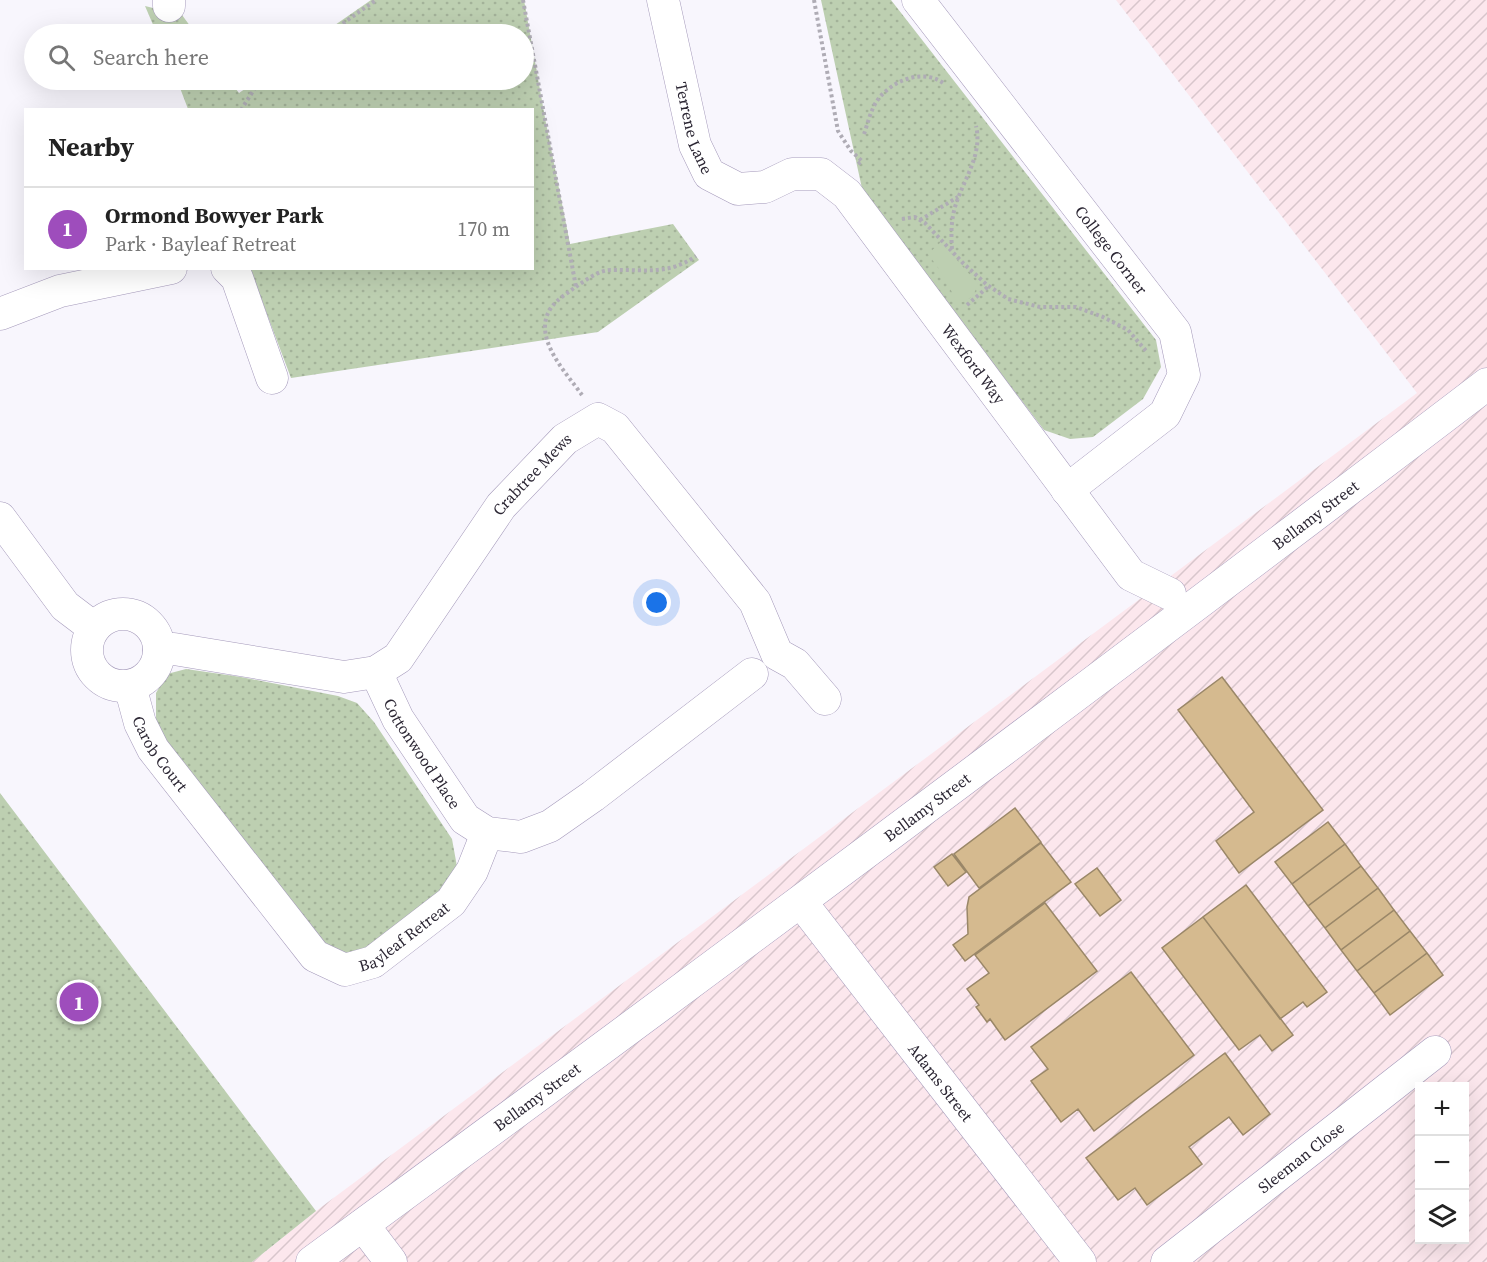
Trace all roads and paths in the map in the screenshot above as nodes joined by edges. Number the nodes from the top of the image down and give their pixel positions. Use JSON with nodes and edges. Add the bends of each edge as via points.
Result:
{"nodes":[{"id":1,"x":376,"y":0,"type":"edge"},
{"id":2,"x":523,"y":0,"type":"edge"},
{"id":3,"x":663,"y":0,"type":"edge"},
{"id":4,"x":814,"y":0,"type":"edge"},
{"id":5,"x":918,"y":0,"type":"edge"},
{"id":6,"x":342,"y":24,"type":"edge"},
{"id":7,"x":527,"y":24,"type":"edge"},
{"id":8,"x":534,"y":60,"type":"edge"},
{"id":9,"x":947,"y":87,"type":"dead end"},
{"id":10,"x":254,"y":90,"type":"edge"},
{"id":11,"x":242,"y":108,"type":"edge"},
{"id":12,"x":974,"y":121,"type":"dead end"},
{"id":13,"x":864,"y":134,"type":"dead end"},
{"id":14,"x":856,"y":166,"type":"dead end"},
{"id":15,"x":821,"y":174,"type":"joint"},
{"id":16,"x":959,"y":197,"type":"junction"},
{"id":17,"x":897,"y":218,"type":"dead end"},
{"id":18,"x":920,"y":220,"type":"junction"},
{"id":19,"x":952,"y":250,"type":"junction"},
{"id":20,"x":696,"y":256,"type":"dead end"},
{"id":21,"x":161,"y":270,"type":"edge"},
{"id":22,"x":229,"y":270,"type":"edge"},
{"id":23,"x":576,"y":287,"type":"junction"},
{"id":24,"x":0,"y":314,"type":"edge"},
{"id":25,"x":1149,"y":360,"type":"dead end"},
{"id":26,"x":272,"y":378,"type":"dead end"},
{"id":27,"x":1487,"y":384,"type":"edge"},
{"id":28,"x":598,"y":419,"type":"junction"},
{"id":29,"x":1067,"y":490,"type":"junction"},
{"id":30,"x":0,"y":518,"type":"edge"},
{"id":31,"x":1170,"y":594,"type":"dead end"},
{"id":32,"x":94,"y":628,"type":"junction"},
{"id":33,"x":159,"y":650,"type":"junction"},
{"id":34,"x":376,"y":672,"type":"junction"},
{"id":35,"x":752,"y":674,"type":"dead end"},
{"id":36,"x":130,"y":686,"type":"junction"},
{"id":37,"x":825,"y":699,"type":"dead end"},
{"id":38,"x":203,"y":814,"type":"joint"},
{"id":39,"x":487,"y":834,"type":"junction"},
{"id":40,"x":801,"y":902,"type":"junction"},
{"id":41,"x":1435,"y":1052,"type":"dead end"},
{"id":42,"x":363,"y":1225,"type":"junction"},
{"id":43,"x":312,"y":1262,"type":"edge"},
{"id":44,"x":391,"y":1262,"type":"edge"},
{"id":45,"x":1080,"y":1262,"type":"edge"},
{"id":46,"x":1167,"y":1262,"type":"edge"}],
"edges":[{"from":1,"to":6,"type":"path"},
{"from":2,"to":7,"type":"path"},
{"from":3,"to":15,"type":"street","name":"Terrene Lane","via":[[695,145],[709,174],[738,189],[765,187],[792,174]]},
{"from":4,"to":14,"type":"path","via":[[838,131],[862,160]]},
{"from":5,"to":29,"type":"street","name":"College Corner","via":[[1175,332],[1184,375],[1165,414]]},
{"from":8,"to":23,"type":"path"},
{"from":9,"to":13,"type":"path","via":[[921,76],[897,82],[878,99]]},
{"from":10,"to":11,"type":"path"},
{"from":12,"to":16,"type":"path","via":[[977,130],[973,165]]},
{"from":15,"to":29,"type":"street","name":"Wexford Way","via":[[848,194]]},
{"from":16,"to":18,"type":"path"},
{"from":16,"to":19,"type":"path","via":[[954,208]]},
{"from":17,"to":18,"type":"path"},
{"from":18,"to":19,"type":"path"},
{"from":19,"to":25,"type":"path","via":[[1008,299],[1040,307],[1076,308],[1128,330],[1148,352]]},
{"from":20,"to":23,"type":"path","via":[[660,271],[609,270]]},
{"from":21,"to":24,"type":"street","via":[[60,291]]},
{"from":22,"to":26,"type":"street","via":[[237,278]]},
{"from":23,"to":28,"type":"path","via":[[555,303],[545,322],[548,347]]},
{"from":27,"to":40,"type":"street","name":"Bellamy Street"},
{"from":28,"to":34,"type":"street","name":"Crabtree Mews","via":[[565,439],[501,506],[398,658]]},
{"from":28,"to":37,"type":"street","via":[[615,428],[754,602],[777,654],[795,664]]},
{"from":29,"to":31,"type":"street","name":"Wexford Way","via":[[1131,575]]},
{"from":30,"to":32,"type":"street","via":[[65,606]]},
{"from":32,"to":33,"type":"street","via":[[113,615],[135,616],[153,629]]},
{"from":32,"to":36,"type":"street","via":[[87,642],[87,657],[93,671],[118,687]]},
{"from":33,"to":34,"type":"street","via":[[174,649],[344,677]]},
{"from":33,"to":36,"type":"street","via":[[151,674]]},
{"from":34,"to":39,"type":"street","name":"Cottonwood Place","via":[[398,719],[465,819]]},
{"from":35,"to":39,"type":"street","via":[[550,826],[520,837]]},
{"from":36,"to":38,"type":"street","name":"Carob Court","via":[[140,723],[153,749]]},
{"from":38,"to":39,"type":"street","name":"Bayleaf Retreat","via":[[315,956],[345,970],[373,962],[451,902],[472,872]]},
{"from":40,"to":42,"type":"street","name":"Bellamy Street"},
{"from":40,"to":45,"type":"street","name":"Adams Street"},
{"from":41,"to":46,"type":"street","name":"Sleeman Close"},
{"from":42,"to":43,"type":"street","name":"Bellamy Street"},
{"from":42,"to":44,"type":"street"}]}
